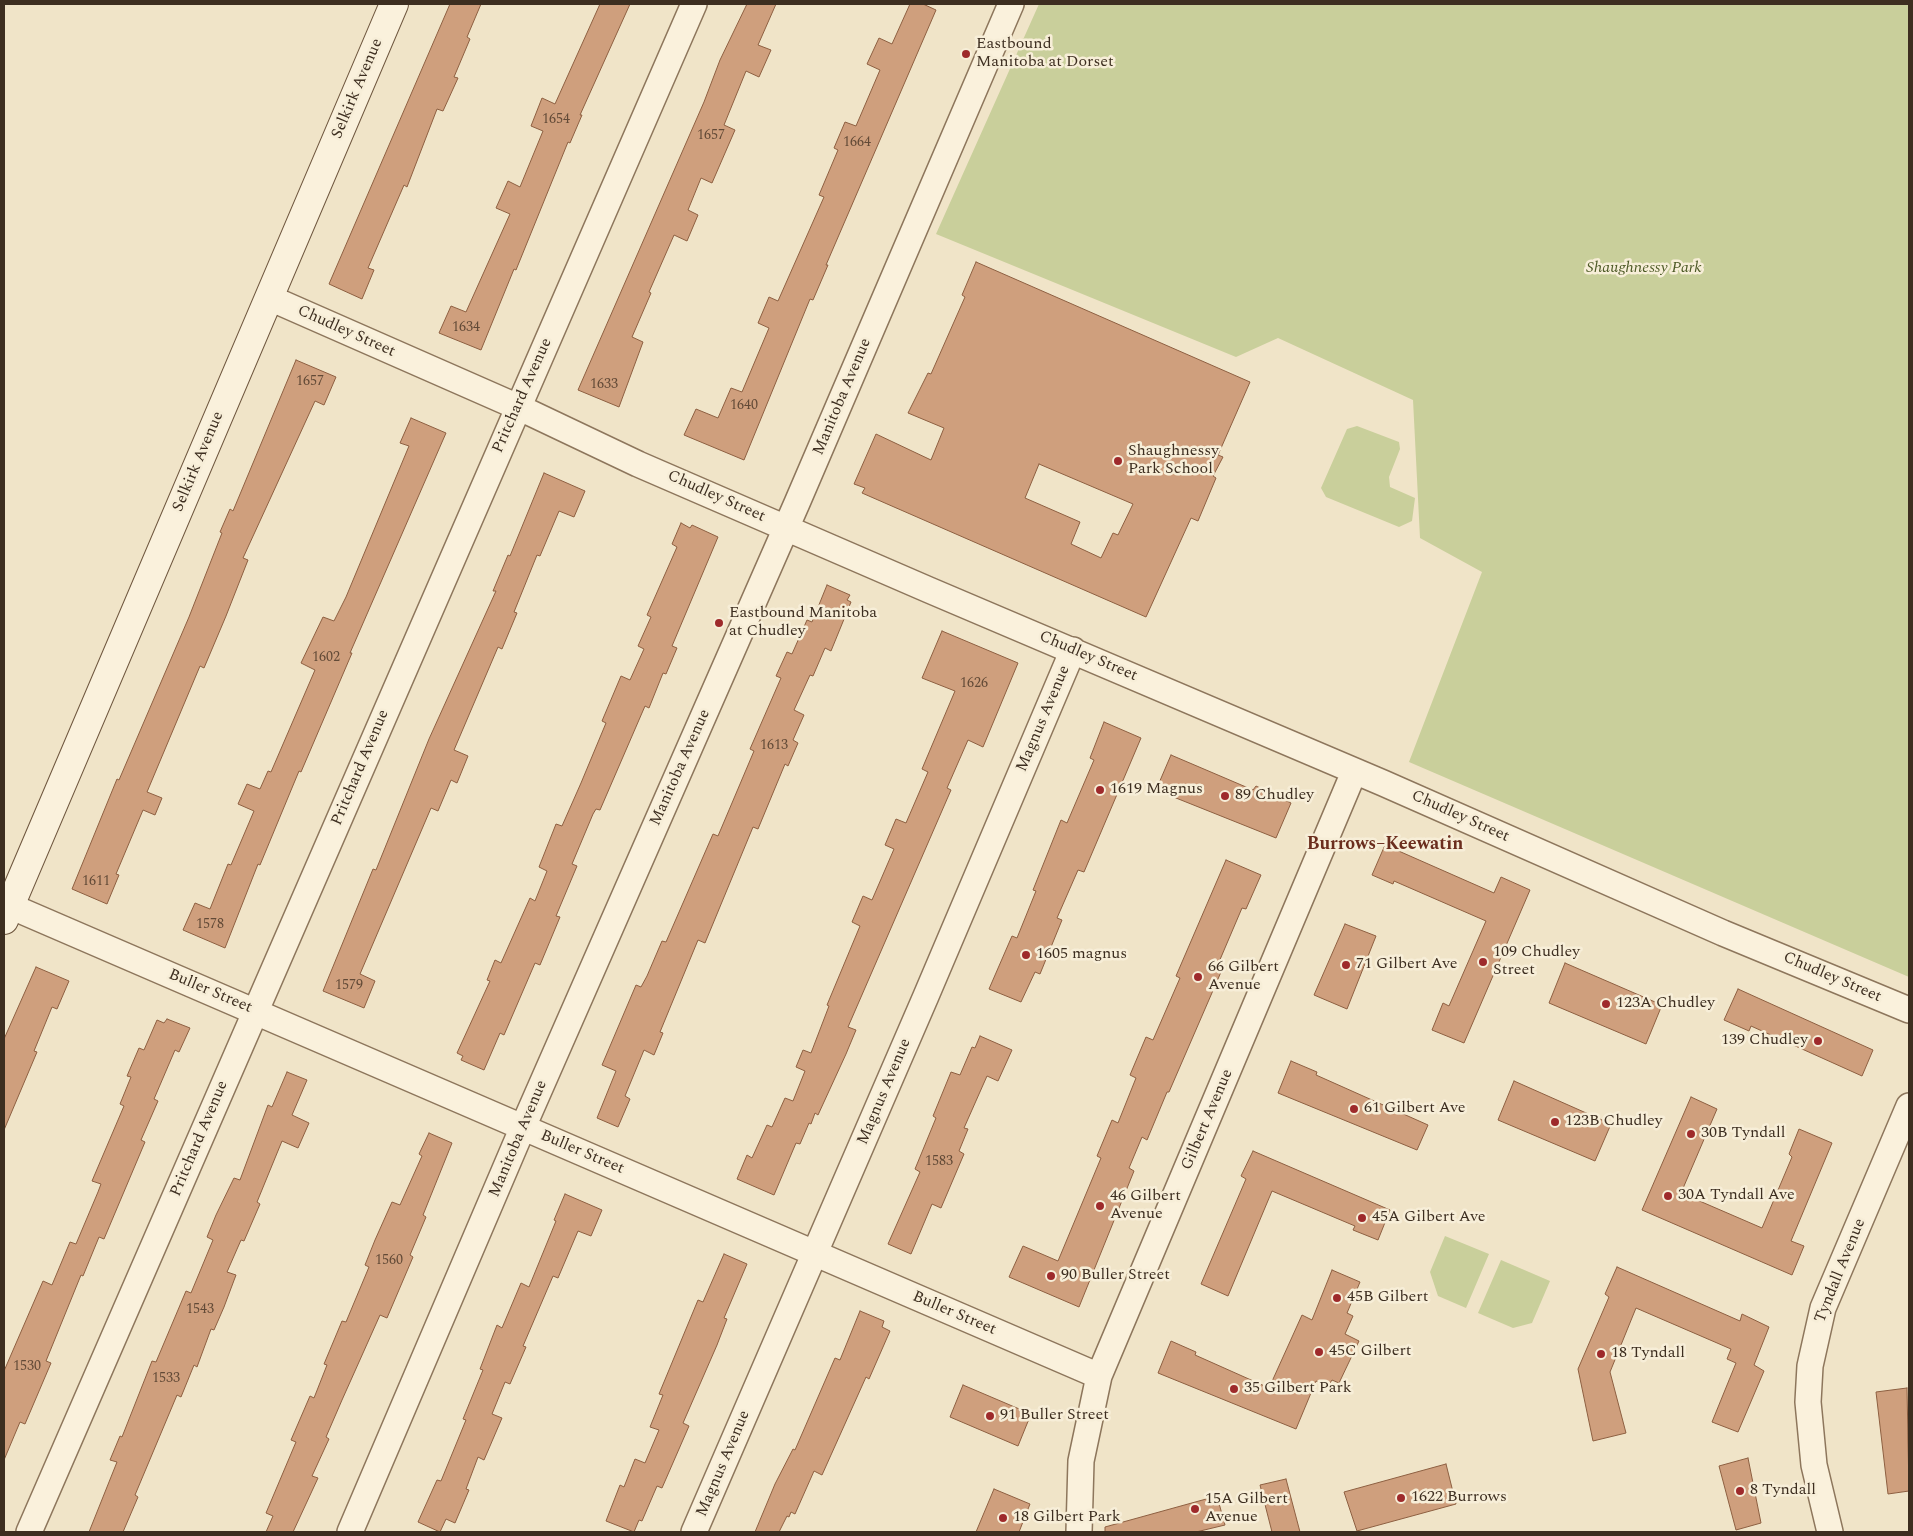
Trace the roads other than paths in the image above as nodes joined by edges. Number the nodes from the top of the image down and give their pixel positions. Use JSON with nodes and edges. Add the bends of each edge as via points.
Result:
{"nodes":[{"id":1,"x":394,"y":4,"type":"edge"},
{"id":2,"x":694,"y":4,"type":"edge"},
{"id":3,"x":1011,"y":4,"type":"edge"},
{"id":4,"x":270,"y":298,"type":"junction"},
{"id":5,"x":518,"y":407,"type":"junction"},
{"id":6,"x":786,"y":528,"type":"junction"},
{"id":7,"x":1073,"y":650,"type":"junction"},
{"id":8,"x":1354,"y":772,"type":"junction"},
{"id":9,"x":7,"y":913,"type":"edge"},
{"id":10,"x":1909,"y":1010,"type":"edge"},
{"id":11,"x":255,"y":1012,"type":"junction"},
{"id":12,"x":1909,"y":1106,"type":"edge"},
{"id":13,"x":523,"y":1127,"type":"junction"},
{"id":14,"x":815,"y":1254,"type":"junction"},
{"id":15,"x":1100,"y":1376,"type":"junction"},
{"id":16,"x":29,"y":1532,"type":"edge"},
{"id":17,"x":350,"y":1532,"type":"edge"},
{"id":18,"x":694,"y":1532,"type":"edge"},
{"id":19,"x":1079,"y":1532,"type":"edge"},
{"id":20,"x":1830,"y":1532,"type":"edge"}],
"edges":[{"from":1,"to":4,"type":"street","name":"Selkirk Avenue"},
{"from":2,"to":5,"type":"street","name":"Pritchard Avenue"},
{"from":3,"to":6,"type":"street","name":"Manitoba Avenue"},
{"from":4,"to":5,"type":"street","name":"Chudley Street"},
{"from":4,"to":9,"type":"street","name":"Selkirk Avenue"},
{"from":5,"to":6,"type":"street","name":"Chudley Street","via":[[638,464]]},
{"from":5,"to":11,"type":"street","name":"Pritchard Avenue"},
{"from":6,"to":7,"type":"street","name":"Chudley Street"},
{"from":6,"to":13,"type":"street","name":"Manitoba Avenue"},
{"from":7,"to":8,"type":"street","name":"Chudley Street"},
{"from":7,"to":14,"type":"street","name":"Magnus Avenue"},
{"from":8,"to":10,"type":"street","name":"Chudley Street"},
{"from":8,"to":15,"type":"street","name":"Gilbert Avenue"},
{"from":9,"to":11,"type":"street","name":"Buller Street"},
{"from":11,"to":13,"type":"street","name":"Buller Street"},
{"from":11,"to":16,"type":"street","name":"Pritchard Avenue"},
{"from":12,"to":20,"type":"street","name":"Tyndall Avenue","via":[[1824,1308],[1810,1366],[1811,1446]]},
{"from":13,"to":14,"type":"street","name":"Buller Street"},
{"from":13,"to":17,"type":"street","name":"Manitoba Avenue"},
{"from":14,"to":15,"type":"street","name":"Buller Street"},
{"from":14,"to":18,"type":"street","name":"Magnus Avenue"},
{"from":15,"to":19,"type":"street","name":"Gilbert Avenue","via":[[1081,1461]]}]}
